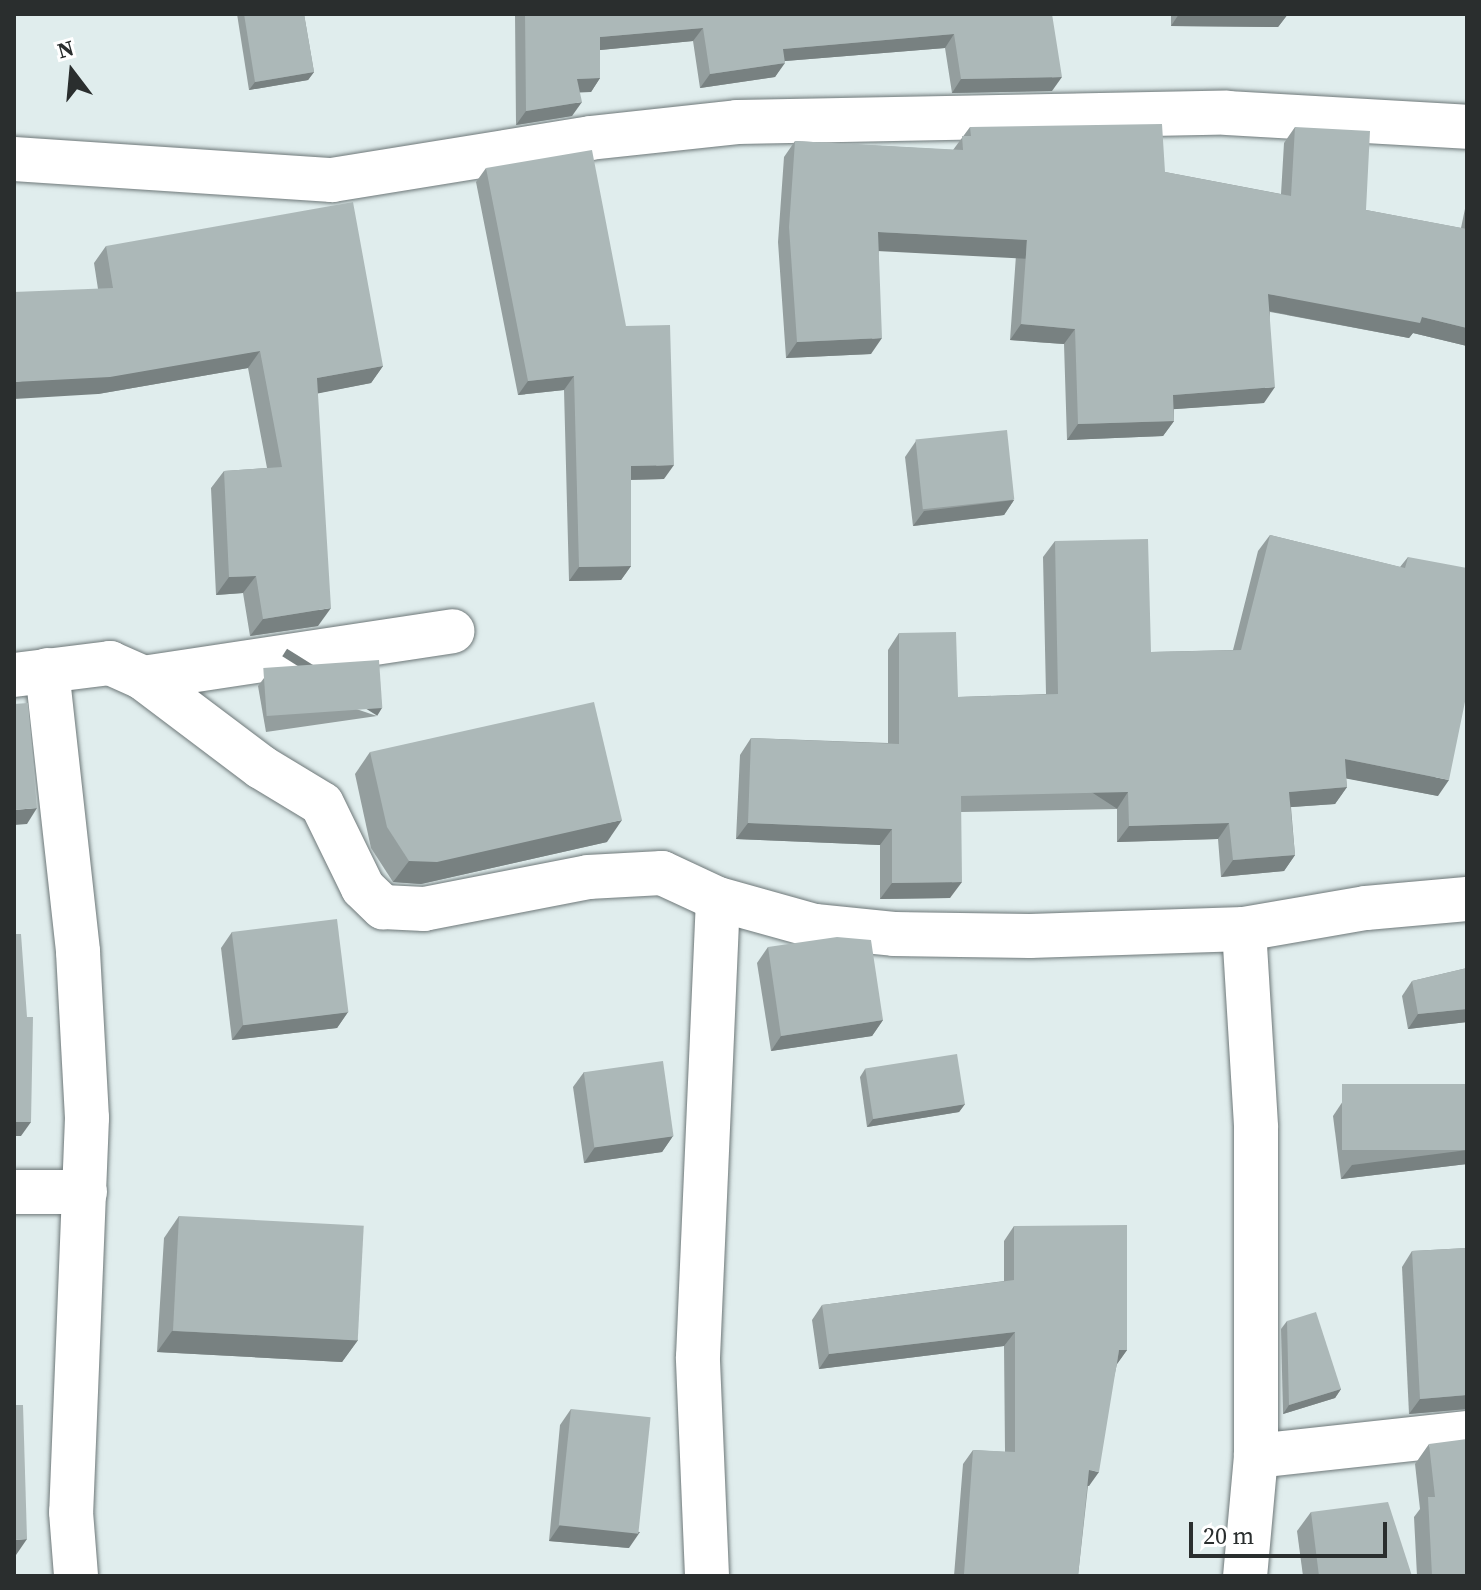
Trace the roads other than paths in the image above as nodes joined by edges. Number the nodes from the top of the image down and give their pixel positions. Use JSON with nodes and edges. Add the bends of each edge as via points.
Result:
{"nodes":[{"id":1,"x":1467,"y":127,"type":"edge"},
{"id":2,"x":14,"y":159,"type":"edge"},
{"id":3,"x":452,"y":631,"type":"dead end"},
{"id":4,"x":30,"y":672,"type":"edge"},
{"id":5,"x":143,"y":678,"type":"junction"},
{"id":6,"x":718,"y":899,"type":"junction"},
{"id":7,"x":1467,"y":899,"type":"edge"},
{"id":8,"x":1244,"y":929,"type":"junction"},
{"id":9,"x":14,"y":1192,"type":"edge"},
{"id":10,"x":85,"y":1192,"type":"junction"},
{"id":11,"x":1467,"y":1433,"type":"edge"},
{"id":12,"x":1256,"y":1456,"type":"junction"},
{"id":13,"x":76,"y":1576,"type":"edge"},
{"id":14,"x":707,"y":1576,"type":"edge"},
{"id":15,"x":1245,"y":1576,"type":"edge"}],
"edges":[{"from":1,"to":2,"type":"street","via":[[1227,113],[737,122],[590,138],[332,180]]},
{"from":3,"to":5,"type":"street"},
{"from":4,"to":5,"type":"street","via":[[110,663]]},
{"from":4,"to":10,"type":"street","via":[[78,952],[87,1118]]},
{"from":5,"to":6,"type":"street","via":[[261,767],[322,804],[363,888],[383,907],[424,909],[588,877],[662,873]]},
{"from":6,"to":8,"type":"street","via":[[815,926],[894,934]]},
{"from":6,"to":14,"type":"street","via":[[698,1357]]},
{"from":7,"to":8,"type":"street","via":[[1366,908]]},
{"from":8,"to":12,"type":"street","via":[[1256,1128]]},
{"from":9,"to":10,"type":"street"},
{"from":10,"to":13,"type":"street","via":[[71,1512]]},
{"from":11,"to":12,"type":"street"},
{"from":12,"to":15,"type":"street"}]}
